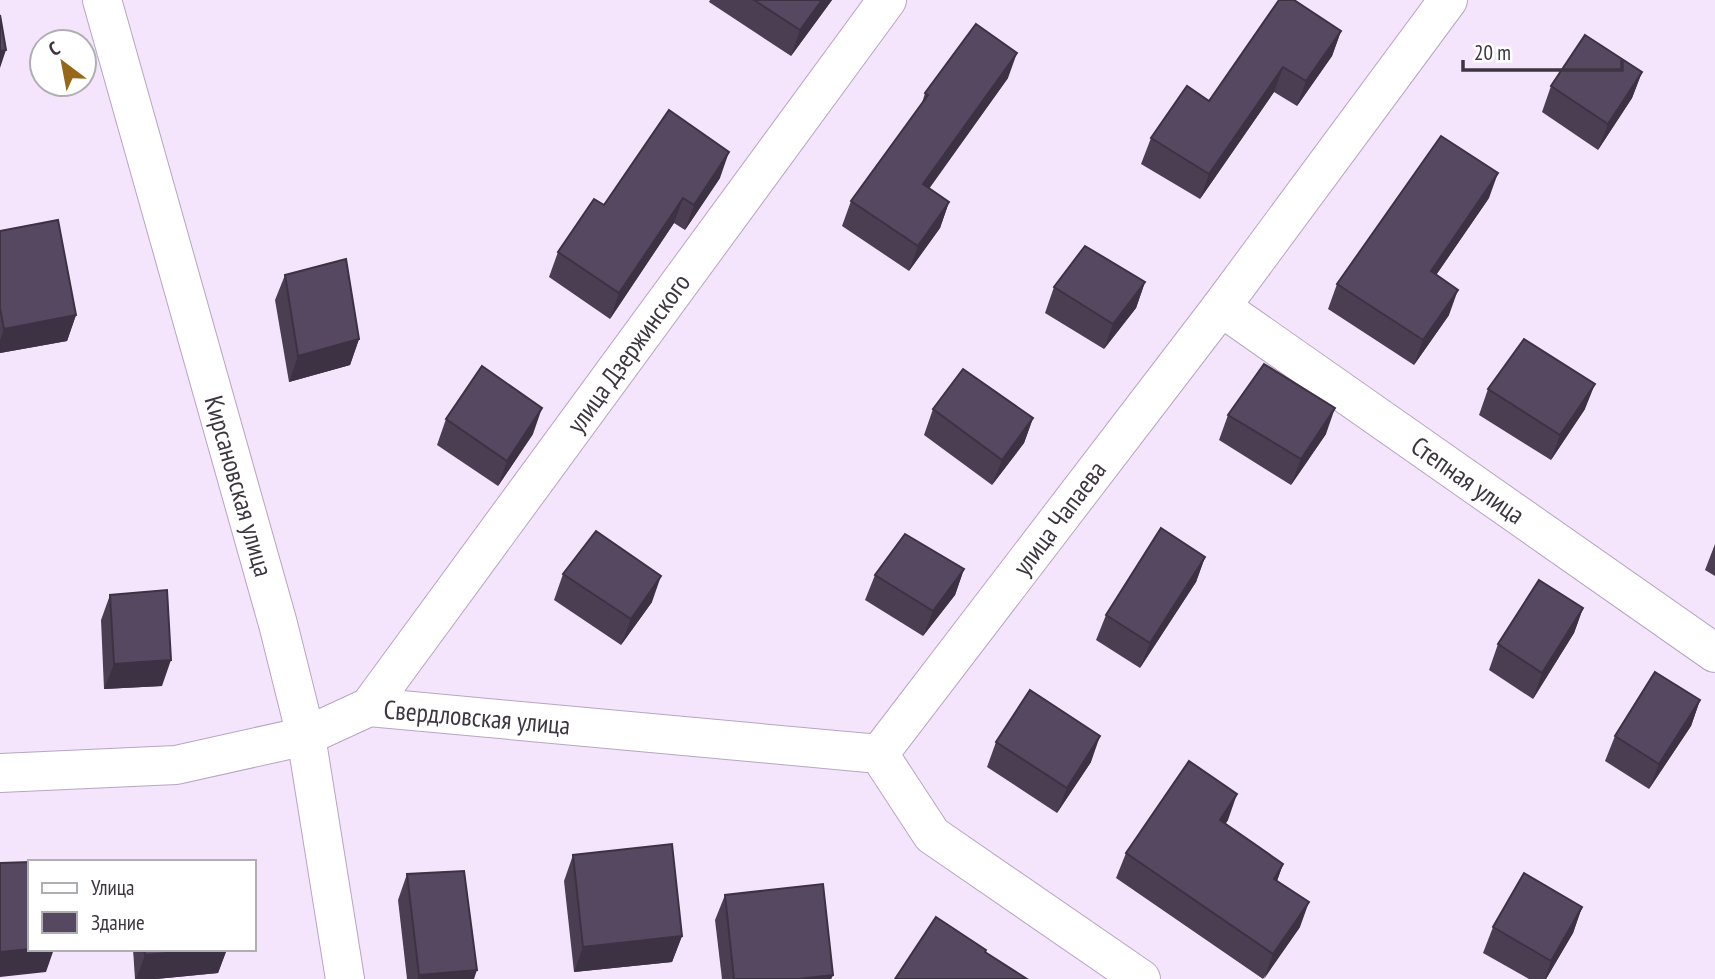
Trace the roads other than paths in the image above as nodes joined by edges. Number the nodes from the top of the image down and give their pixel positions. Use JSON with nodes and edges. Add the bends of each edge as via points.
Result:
{"nodes":[{"id":1,"x":102,"y":0,"type":"edge"},
{"id":2,"x":887,"y":0,"type":"edge"},
{"id":3,"x":1448,"y":0,"type":"edge"},
{"id":4,"x":1221,"y":307,"type":"junction"},
{"id":5,"x":1715,"y":653,"type":"edge"},
{"id":6,"x":369,"y":707,"type":"junction"},
{"id":7,"x":306,"y":736,"type":"junction"},
{"id":8,"x":878,"y":754,"type":"junction"},
{"id":9,"x":0,"y":773,"type":"edge"},
{"id":10,"x":345,"y":979,"type":"edge"},
{"id":11,"x":1141,"y":979,"type":"edge"}],
"edges":[{"from":1,"to":7,"type":"street","name":"Кирсановская улица"},
{"from":2,"to":6,"type":"street","name":"улица Дзержинского"},
{"from":3,"to":4,"type":"street","name":"улица Чапаева"},
{"from":4,"to":5,"type":"street","name":"Степная улица"},
{"from":4,"to":8,"type":"street","name":"улица Чапаева"},
{"from":6,"to":7,"type":"street","name":"Свердловская улица"},
{"from":6,"to":8,"type":"street","name":"Свердловская улица"},
{"from":7,"to":9,"type":"street","name":"Свердловская улица","via":[[176,765]]},
{"from":7,"to":10,"type":"street","name":"Кирсановская улица"},
{"from":8,"to":11,"type":"street","via":[[932,835]]}]}
